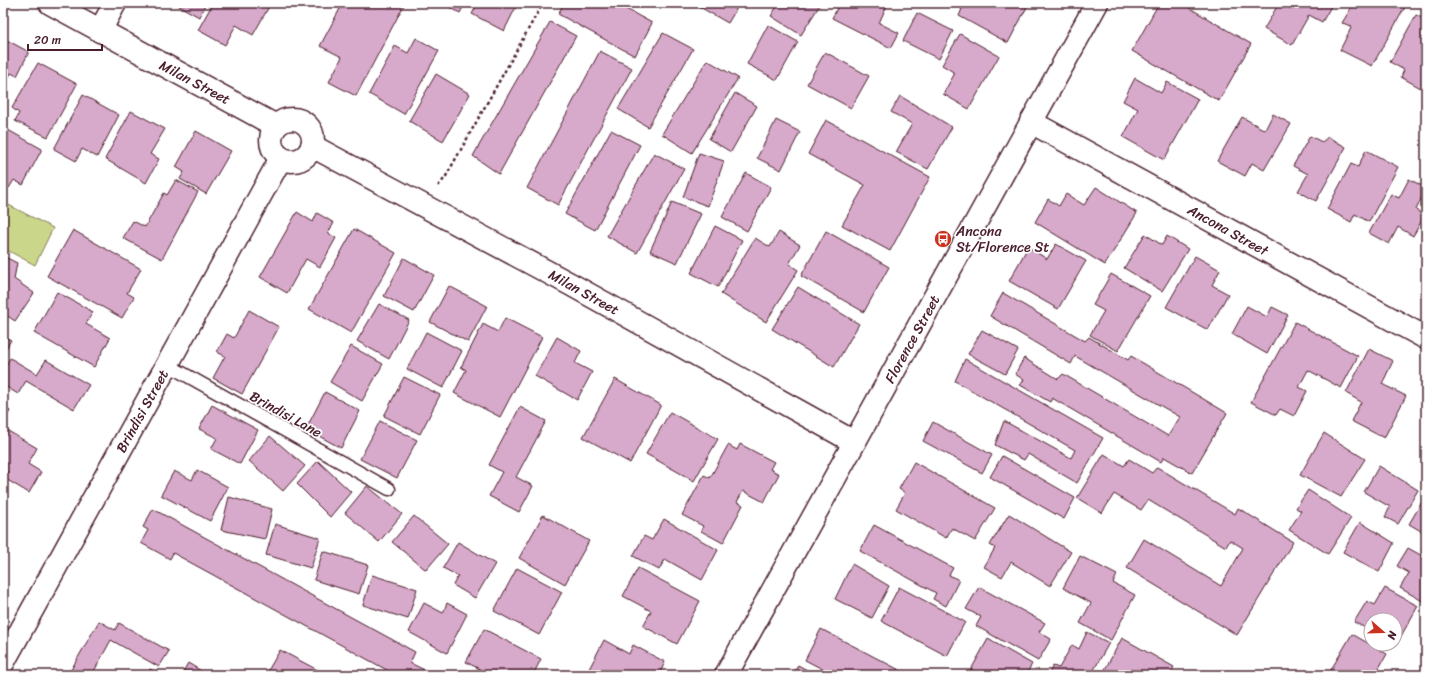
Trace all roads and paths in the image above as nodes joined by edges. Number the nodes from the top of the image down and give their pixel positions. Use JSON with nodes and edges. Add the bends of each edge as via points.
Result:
{"nodes":[{"id":1,"x":50,"y":3,"type":"edge"},
{"id":2,"x":115,"y":3,"type":"edge"},
{"id":3,"x":544,"y":3,"type":"edge"},
{"id":4,"x":1097,"y":3,"type":"edge"},
{"id":5,"x":100,"y":31,"type":"junction"},
{"id":6,"x":1031,"y":122,"type":"junction"},
{"id":7,"x":276,"y":126,"type":"junction"},
{"id":8,"x":312,"y":146,"type":"junction"},
{"id":9,"x":281,"y":158,"type":"junction"},
{"id":10,"x":422,"y":205,"type":"junction"},
{"id":11,"x":1426,"y":338,"type":"edge"},
{"id":12,"x":168,"y":365,"type":"junction"},
{"id":13,"x":854,"y":442,"type":"junction"},
{"id":14,"x":389,"y":489,"type":"dead end"},
{"id":15,"x":3,"y":664,"type":"edge"},
{"id":16,"x":726,"y":675,"type":"edge"}],
"edges":[{"from":1,"to":5,"type":"street","name":"Milan Street"},
{"from":2,"to":5,"type":"street"},
{"from":3,"to":10,"type":"path","via":[[445,178]]},
{"from":4,"to":6,"type":"street","name":"Florence Street"},
{"from":5,"to":7,"type":"street","name":"Milan Street"},
{"from":6,"to":11,"type":"street","name":"Ancona Street"},
{"from":6,"to":13,"type":"street","name":"Florence Street"},
{"from":7,"to":8,"type":"street","via":[[288,120],[301,122],[310,132]]},
{"from":7,"to":9,"type":"street","via":[[271,143]]},
{"from":8,"to":9,"type":"street","via":[[300,159],[293,161]]},
{"from":8,"to":10,"type":"street","name":"Milan Street"},
{"from":9,"to":12,"type":"street","name":"Brindisi Street"},
{"from":10,"to":13,"type":"street","name":"Milan Street"},
{"from":12,"to":14,"type":"lane","name":"Brindisi Lane"},
{"from":12,"to":15,"type":"street","name":"Brindisi Street"},
{"from":13,"to":16,"type":"street","name":"Florence Street"}]}
